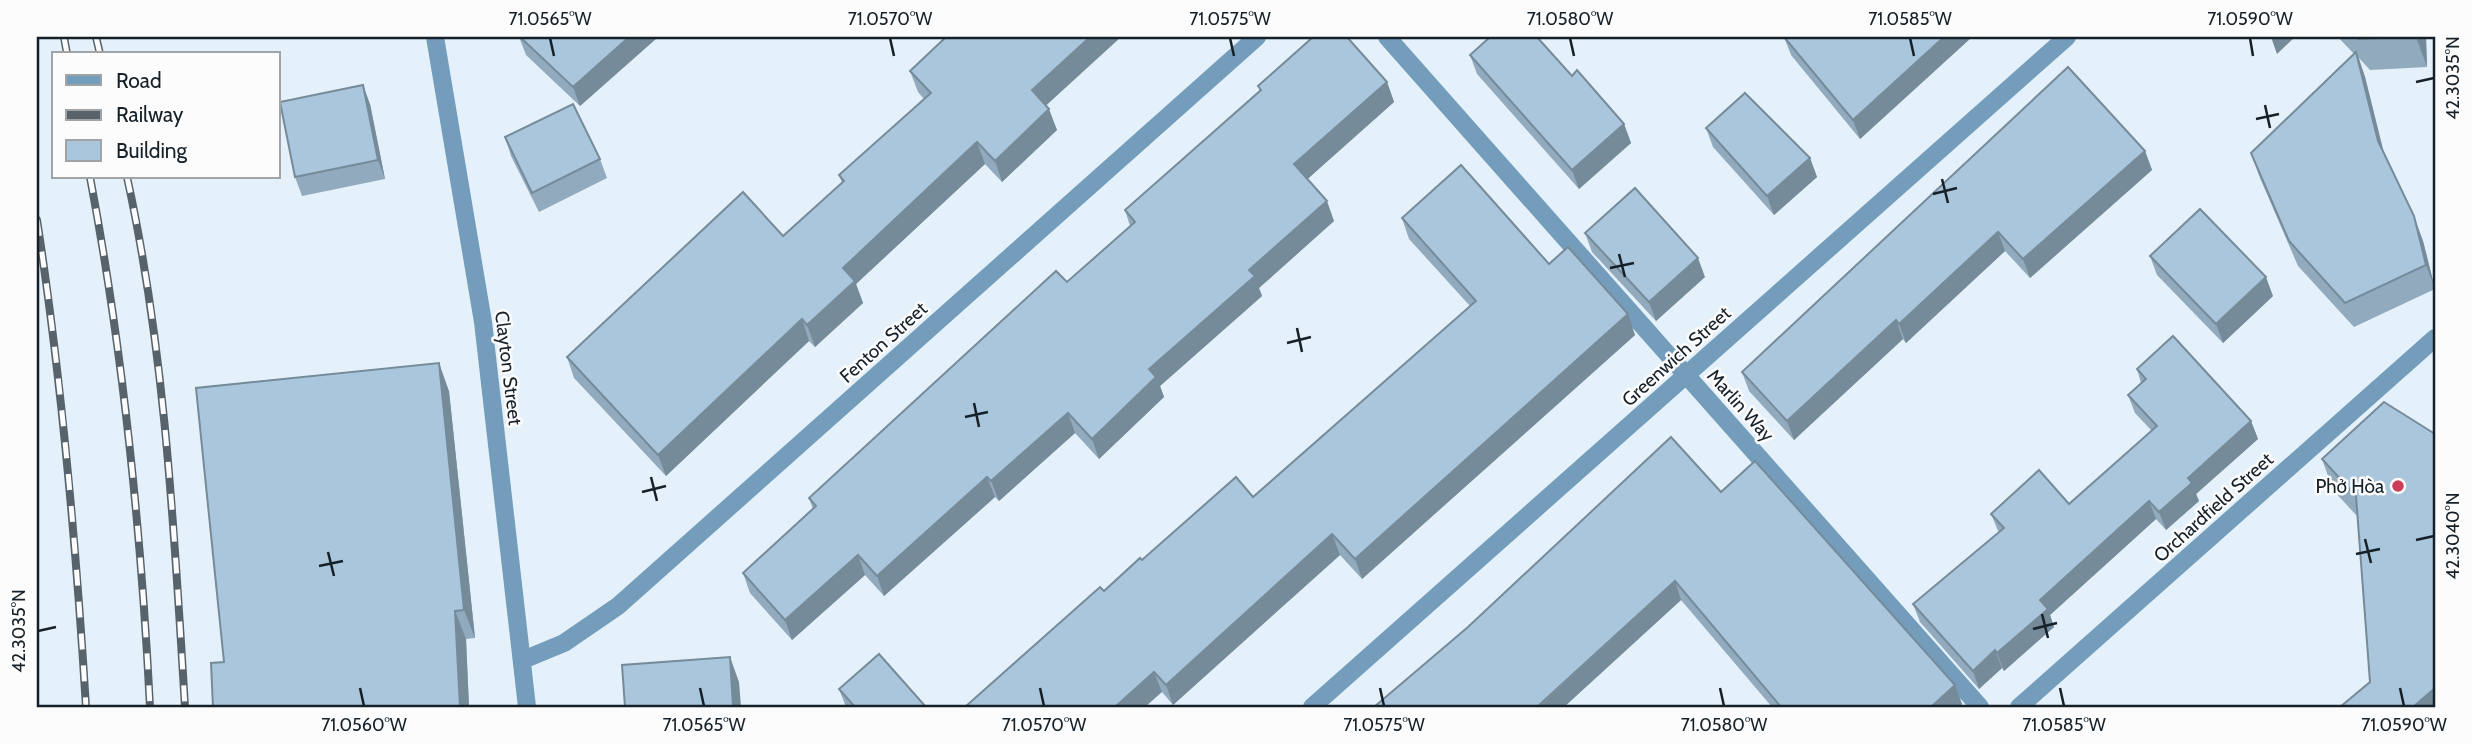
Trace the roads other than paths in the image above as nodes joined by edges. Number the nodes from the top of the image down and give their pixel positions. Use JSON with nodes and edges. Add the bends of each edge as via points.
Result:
{"nodes":[{"id":1,"x":435,"y":37,"type":"edge"},
{"id":2,"x":1257,"y":37,"type":"edge"},
{"id":3,"x":1387,"y":37,"type":"edge"},
{"id":4,"x":2067,"y":37,"type":"edge"},
{"id":5,"x":2435,"y":338,"type":"edge"},
{"id":6,"x":1686,"y":375,"type":"junction"},
{"id":7,"x":523,"y":660,"type":"junction"},
{"id":8,"x":527,"y":707,"type":"edge"},
{"id":9,"x":1312,"y":707,"type":"edge"},
{"id":10,"x":1980,"y":707,"type":"edge"},
{"id":11,"x":2019,"y":707,"type":"edge"}],
"edges":[{"from":1,"to":7,"type":"street","name":"Clayton Street","via":[[482,322]]},
{"from":2,"to":7,"type":"street","name":"Fenton Street","via":[[618,606],[564,643]]},
{"from":3,"to":6,"type":"street","name":"Marlin Way"},
{"from":4,"to":6,"type":"street","name":"Greenwich Street"},
{"from":5,"to":11,"type":"street","name":"Orchardfield Street"},
{"from":6,"to":9,"type":"street","name":"Greenwich Street"},
{"from":6,"to":10,"type":"street","name":"Marlin Way"},
{"from":7,"to":8,"type":"street","name":"Clayton Street"}]}
